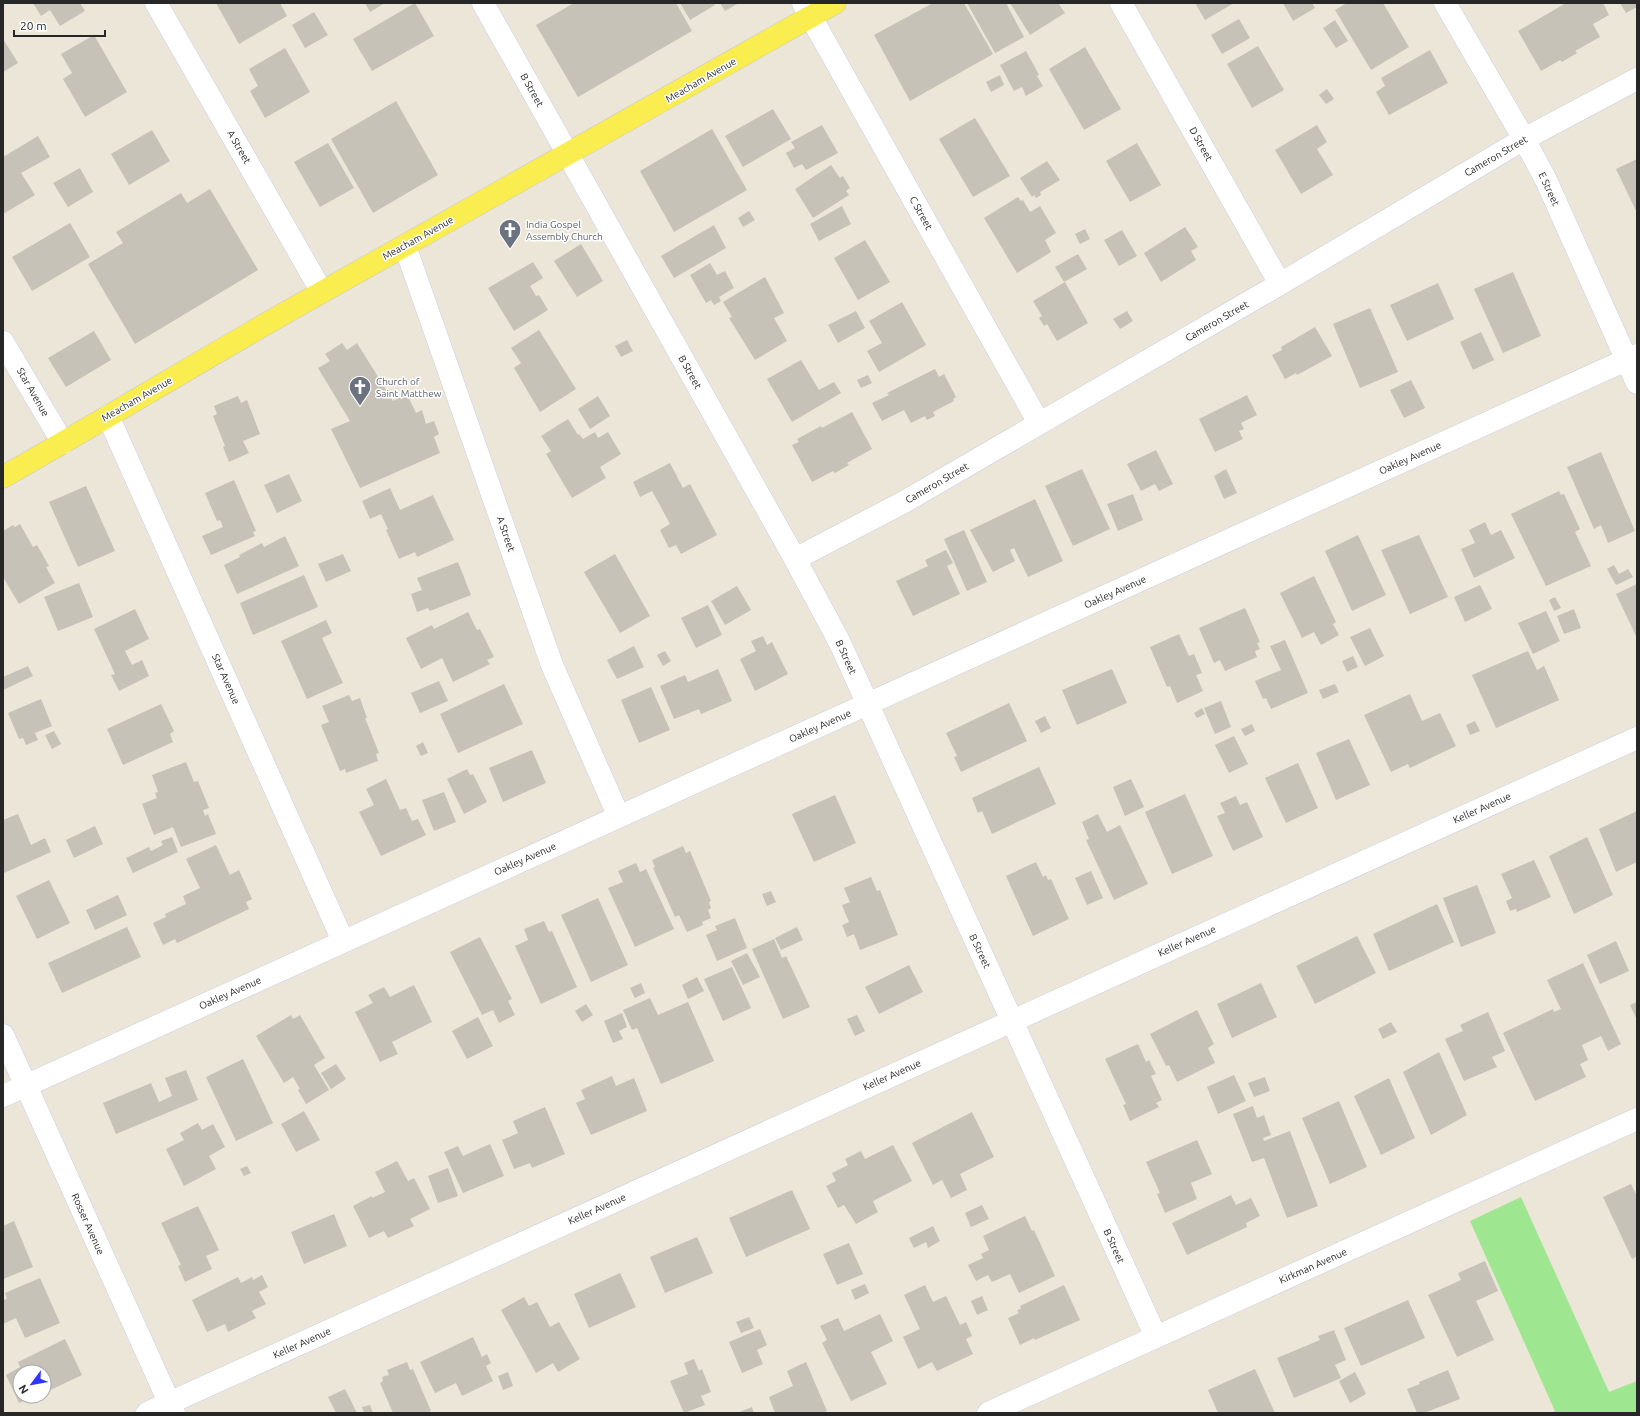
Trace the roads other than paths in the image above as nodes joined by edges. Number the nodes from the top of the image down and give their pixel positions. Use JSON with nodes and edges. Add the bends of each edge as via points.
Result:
{"nodes":[{"id":1,"x":156,"y":3,"type":"edge"},
{"id":2,"x":482,"y":3,"type":"edge"},
{"id":3,"x":835,"y":3,"type":"edge"},
{"id":4,"x":1122,"y":3,"type":"edge"},
{"id":5,"x":1445,"y":3,"type":"edge"},
{"id":6,"x":807,"y":10,"type":"edge"},
{"id":7,"x":1637,"y":79,"type":"edge"},
{"id":8,"x":1524,"y":139,"type":"junction"},
{"id":9,"x":568,"y":155,"type":"junction"},
{"id":10,"x":405,"y":246,"type":"junction"},
{"id":11,"x":1280,"y":284,"type":"junction"},
{"id":12,"x":322,"y":292,"type":"junction"},
{"id":13,"x":3,"y":342,"type":"edge"},
{"id":14,"x":1632,"y":358,"type":"edge"},
{"id":15,"x":1637,"y":383,"type":"edge"},
{"id":16,"x":108,"y":416,"type":"junction"},
{"id":17,"x":1039,"y":423,"type":"junction"},
{"id":18,"x":63,"y":443,"type":"junction"},
{"id":19,"x":3,"y":476,"type":"edge"},
{"id":20,"x":796,"y":559,"type":"junction"},
{"id":21,"x":867,"y":704,"type":"junction"},
{"id":22,"x":1637,"y":738,"type":"edge"},
{"id":23,"x":619,"y":817,"type":"junction"},
{"id":24,"x":343,"y":941,"type":"junction"},
{"id":25,"x":1012,"y":1021,"type":"junction"},
{"id":26,"x":3,"y":1035,"type":"edge"},
{"id":27,"x":26,"y":1086,"type":"junction"},
{"id":28,"x":3,"y":1096,"type":"edge"},
{"id":29,"x":1637,"y":1120,"type":"edge"},
{"id":30,"x":1156,"y":1337,"type":"junction"},
{"id":31,"x":172,"y":1408,"type":"edge"},
{"id":32,"x":147,"y":1413,"type":"edge"},
{"id":33,"x":988,"y":1413,"type":"edge"}],
"edges":[{"from":1,"to":12,"type":"street","name":"A Street"},
{"from":2,"to":9,"type":"street","name":"B Street"},
{"from":3,"to":6,"type":"main road","name":"Meacham Avenue"},
{"from":4,"to":11,"type":"street","name":"D Street"},
{"from":5,"to":8,"type":"street","name":"E Street"},
{"from":6,"to":9,"type":"main road","name":"Meacham Avenue"},
{"from":6,"to":17,"type":"street","name":"C Street"},
{"from":7,"to":8,"type":"street","name":"Cameron Street"},
{"from":8,"to":11,"type":"street","name":"Cameron Street"},
{"from":8,"to":14,"type":"street","name":"E Street"},
{"from":9,"to":10,"type":"main road","name":"Meacham Avenue"},
{"from":9,"to":20,"type":"street","name":"B Street"},
{"from":10,"to":12,"type":"main road","name":"Meacham Avenue"},
{"from":10,"to":23,"type":"street","name":"A Street","via":[[552,665]]},
{"from":11,"to":17,"type":"street","name":"Cameron Street"},
{"from":12,"to":16,"type":"main road","name":"Meacham Avenue"},
{"from":13,"to":18,"type":"street","name":"Star Avenue"},
{"from":14,"to":15,"type":"street","name":"E Street"},
{"from":14,"to":21,"type":"street","name":"Oakley Avenue"},
{"from":16,"to":18,"type":"main road","name":"Meacham Avenue"},
{"from":16,"to":24,"type":"street","name":"Star Avenue"},
{"from":17,"to":20,"type":"street","name":"Cameron Street","via":[[904,502]]},
{"from":18,"to":19,"type":"main road","name":"Meacham Avenue"},
{"from":20,"to":21,"type":"street","name":"B Street","via":[[839,640]]},
{"from":21,"to":23,"type":"street","name":"Oakley Avenue"},
{"from":21,"to":25,"type":"street","name":"B Street"},
{"from":22,"to":25,"type":"street","name":"Keller Avenue"},
{"from":23,"to":24,"type":"street","name":"Oakley Avenue"},
{"from":24,"to":27,"type":"street","name":"Oakley Avenue"},
{"from":25,"to":30,"type":"street","name":"B Street"},
{"from":25,"to":31,"type":"street","name":"Keller Avenue"},
{"from":26,"to":27,"type":"street","name":"Rosser Avenue"},
{"from":27,"to":28,"type":"street","name":"Oakley Avenue"},
{"from":27,"to":31,"type":"street","name":"Rosser Avenue"},
{"from":29,"to":30,"type":"street","name":"Kirkman Avenue"},
{"from":30,"to":33,"type":"street","name":"Kirkman Avenue"},
{"from":31,"to":32,"type":"street","name":"Keller Avenue"}]}
